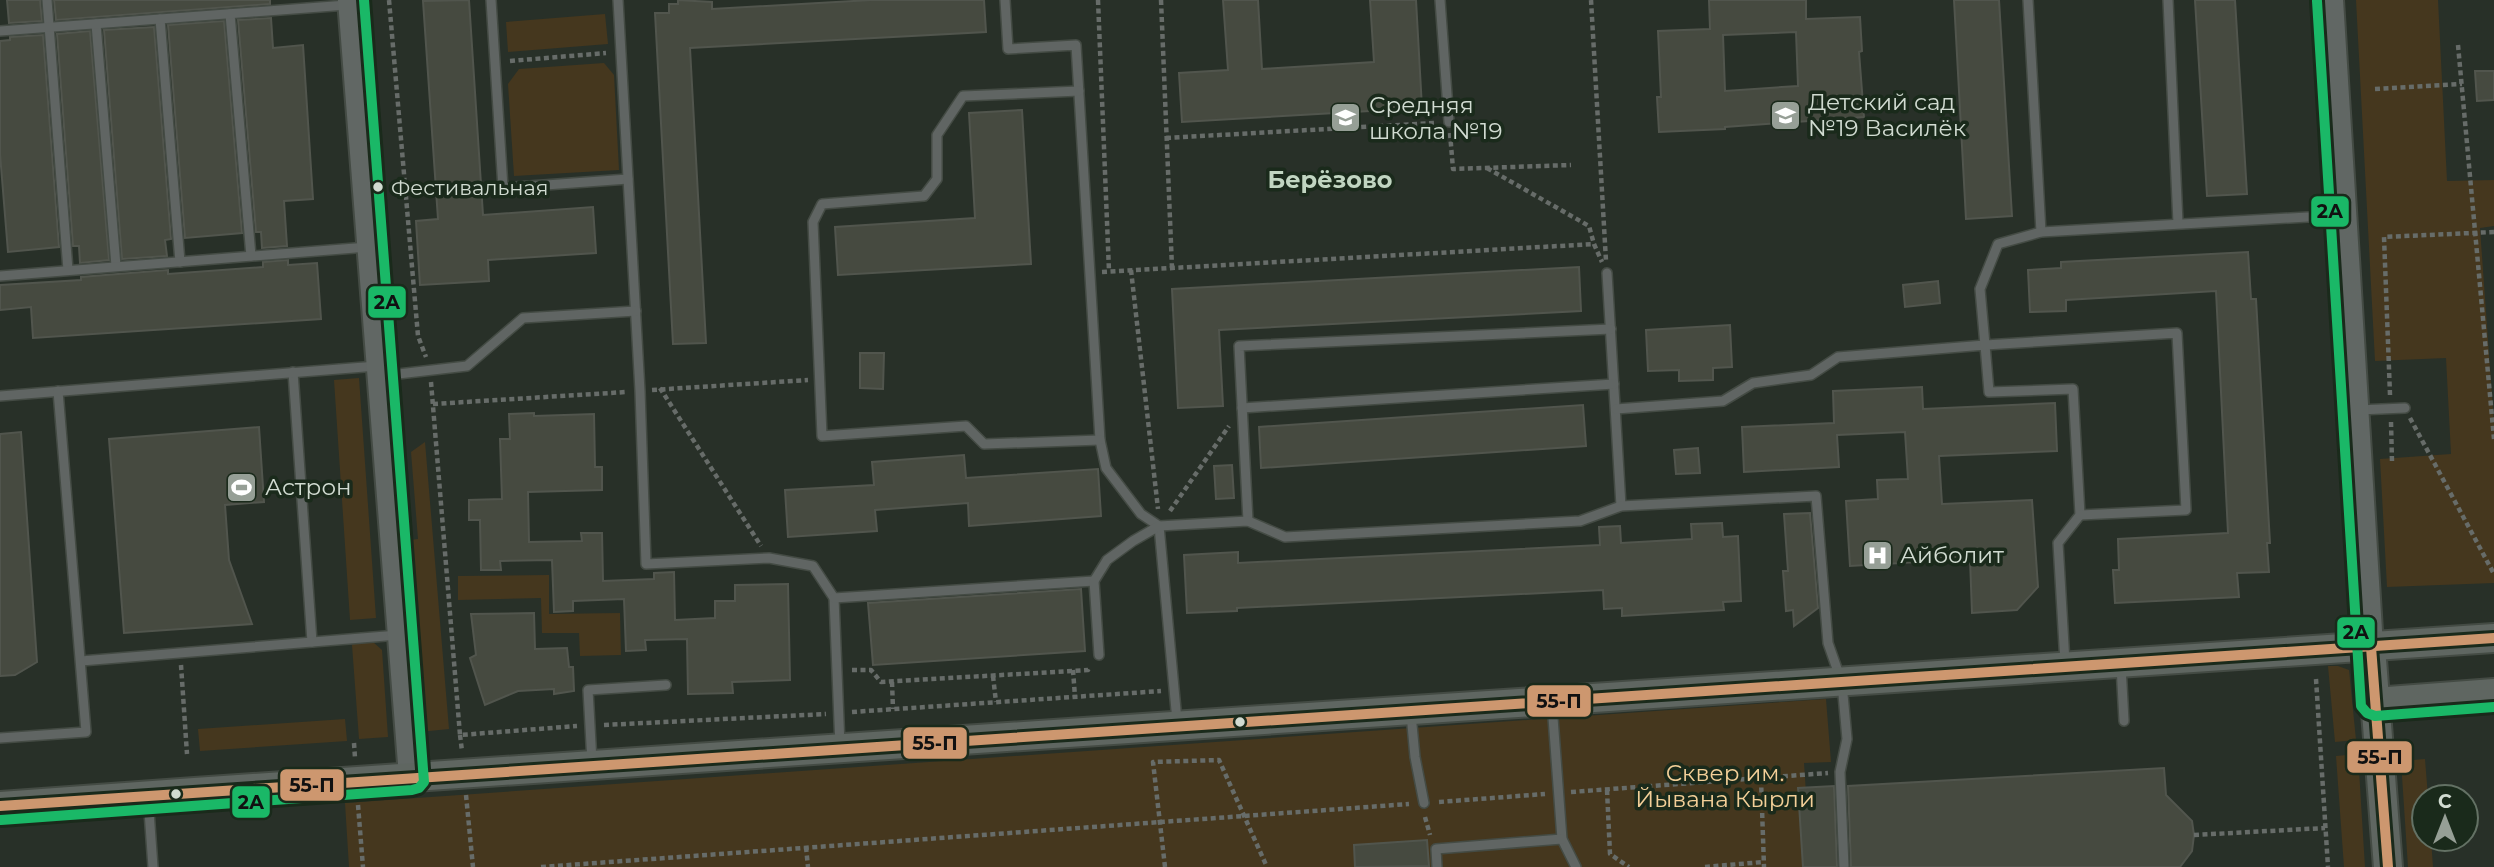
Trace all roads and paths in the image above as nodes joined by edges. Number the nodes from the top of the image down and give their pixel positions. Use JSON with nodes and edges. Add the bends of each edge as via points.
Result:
{"nodes":[{"id":1,"x":47,"y":0,"type":"edge"},
{"id":2,"x":389,"y":0,"type":"edge"},
{"id":3,"x":491,"y":0,"type":"edge"},
{"id":4,"x":618,"y":0,"type":"edge"},
{"id":5,"x":1005,"y":0,"type":"edge"},
{"id":6,"x":1098,"y":0,"type":"edge"},
{"id":7,"x":1161,"y":0,"type":"edge"},
{"id":8,"x":1440,"y":0,"type":"edge"},
{"id":9,"x":1591,"y":0,"type":"edge"},
{"id":10,"x":2028,"y":0,"type":"edge"},
{"id":11,"x":2168,"y":0,"type":"edge"},
{"id":12,"x":2331,"y":0,"type":"edge"},
{"id":13,"x":350,"y":3,"type":"edge"},
{"id":14,"x":230,"y":14,"type":"junction"},
{"id":15,"x":160,"y":19,"type":"junction"},
{"id":16,"x":96,"y":24,"type":"junction"},
{"id":17,"x":49,"y":27,"type":"junction"},
{"id":18,"x":0,"y":31,"type":"edge"},
{"id":19,"x":2458,"y":45,"type":"dead end"},
{"id":20,"x":621,"y":52,"type":"junction"},
{"id":21,"x":495,"y":63,"type":"junction"},
{"id":22,"x":2462,"y":83,"type":"junction"},
{"id":23,"x":2375,"y":89,"type":"dead end"},
{"id":24,"x":1079,"y":91,"type":"junction"},
{"id":25,"x":1449,"y":122,"type":"junction"},
{"id":26,"x":1166,"y":138,"type":"junction"},
{"id":27,"x":1571,"y":165,"type":"dead end"},
{"id":28,"x":1487,"y":168,"type":"junction"},
{"id":29,"x":628,"y":179,"type":"junction"},
{"id":30,"x":2344,"y":215,"type":"junction"},
{"id":31,"x":2178,"y":223,"type":"junction"},
{"id":32,"x":2041,"y":232,"type":"junction"},
{"id":33,"x":2475,"y":232,"type":"junction"},
{"id":34,"x":2494,"y":232,"type":"edge"},
{"id":35,"x":1594,"y":244,"type":"junction"},
{"id":36,"x":369,"y":247,"type":"junction"},
{"id":37,"x":251,"y":256,"type":"junction"},
{"id":38,"x":180,"y":262,"type":"junction"},
{"id":39,"x":116,"y":267,"type":"junction"},
{"id":40,"x":1172,"y":268,"type":"junction"},
{"id":41,"x":68,"y":270,"type":"junction"},
{"id":42,"x":1131,"y":270,"type":"junction"},
{"id":43,"x":1109,"y":271,"type":"junction"},
{"id":44,"x":1090,"y":272,"type":"junction"},
{"id":45,"x":1607,"y":273,"type":"junction"},
{"id":46,"x":0,"y":276,"type":"edge"},
{"id":47,"x":636,"y":310,"type":"junction"},
{"id":48,"x":1611,"y":329,"type":"junction"},
{"id":49,"x":1985,"y":345,"type":"junction"},
{"id":50,"x":639,"y":365,"type":"junction"},
{"id":51,"x":430,"y":370,"type":"junction"},
{"id":52,"x":379,"y":371,"type":"junction"},
{"id":53,"x":293,"y":372,"type":"junction"},
{"id":54,"x":1614,"y":384,"type":"junction"},
{"id":55,"x":58,"y":391,"type":"junction"},
{"id":56,"x":0,"y":396,"type":"edge"},
{"id":57,"x":1242,"y":408,"type":"junction"},
{"id":58,"x":2405,"y":408,"type":"joint"},
{"id":59,"x":1616,"y":409,"type":"junction"},
{"id":60,"x":2390,"y":409,"type":"junction"},
{"id":61,"x":2356,"y":410,"type":"junction"},
{"id":62,"x":2494,"y":439,"type":"edge"},
{"id":63,"x":1100,"y":440,"type":"junction"},
{"id":64,"x":2392,"y":462,"type":"dead end"},
{"id":65,"x":1621,"y":506,"type":"junction"},
{"id":66,"x":2080,"y":516,"type":"junction"},
{"id":67,"x":1248,"y":521,"type":"junction"},
{"id":68,"x":1160,"y":526,"type":"junction"},
{"id":69,"x":769,"y":558,"type":"junction"},
{"id":70,"x":2494,"y":574,"type":"edge"},
{"id":71,"x":1094,"y":581,"type":"junction"},
{"id":72,"x":834,"y":598,"type":"junction"},
{"id":73,"x":400,"y":635,"type":"junction"},
{"id":74,"x":2494,"y":638,"type":"edge"},
{"id":75,"x":312,"y":642,"type":"junction"},
{"id":76,"x":2371,"y":647,"type":"junction"},
{"id":77,"x":180,"y":653,"type":"junction"},
{"id":78,"x":1099,"y":655,"type":"joint"},
{"id":79,"x":81,"y":662,"type":"junction"},
{"id":80,"x":2121,"y":664,"type":"junction"},
{"id":81,"x":2065,"y":668,"type":"junction"},
{"id":82,"x":837,"y":670,"type":"junction"},
{"id":83,"x":1073,"y":670,"type":"junction"},
{"id":84,"x":993,"y":676,"type":"junction"},
{"id":85,"x":2316,"y":679,"type":"dead end"},
{"id":86,"x":892,"y":682,"type":"junction"},
{"id":87,"x":1842,"y":684,"type":"junction"},
{"id":88,"x":666,"y":685,"type":"dead end"},
{"id":89,"x":1167,"y":690,"type":"dead end"},
{"id":90,"x":2494,"y":693,"type":"edge"},
{"id":91,"x":1075,"y":697,"type":"junction"},
{"id":92,"x":996,"y":702,"type":"junction"},
{"id":93,"x":1552,"y":702,"type":"junction"},
{"id":94,"x":2375,"y":702,"type":"junction"},
{"id":95,"x":893,"y":709,"type":"junction"},
{"id":96,"x":1411,"y":711,"type":"junction"},
{"id":97,"x":839,"y":713,"type":"junction"},
{"id":98,"x":2124,"y":721,"type":"dead end"},
{"id":99,"x":590,"y":725,"type":"junction"},
{"id":100,"x":1177,"y":726,"type":"junction"},
{"id":101,"x":460,"y":735,"type":"junction"},
{"id":102,"x":0,"y":738,"type":"edge"},
{"id":103,"x":840,"y":748,"type":"junction"},
{"id":104,"x":187,"y":754,"type":"dead end"},
{"id":105,"x":592,"y":764,"type":"junction"},
{"id":106,"x":464,"y":772,"type":"junction"},
{"id":107,"x":1840,"y":772,"type":"junction"},
{"id":108,"x":411,"y":776,"type":"junction"},
{"id":109,"x":1761,"y":779,"type":"junction"},
{"id":110,"x":148,"y":796,"type":"junction"},
{"id":111,"x":1424,"y":803,"type":"joint"},
{"id":112,"x":0,"y":806,"type":"edge"},
{"id":113,"x":1243,"y":815,"type":"junction"},
{"id":114,"x":1160,"y":821,"type":"junction"},
{"id":115,"x":2325,"y":828,"type":"junction"},
{"id":116,"x":2194,"y":835,"type":"dead end"},
{"id":117,"x":1562,"y":839,"type":"junction"},
{"id":118,"x":806,"y":847,"type":"junction"},
{"id":119,"x":1436,"y":849,"type":"junction"},
{"id":120,"x":1762,"y":865,"type":"edge"},
{"id":121,"x":153,"y":867,"type":"edge"},
{"id":122,"x":472,"y":867,"type":"edge"},
{"id":123,"x":541,"y":867,"type":"edge"},
{"id":124,"x":808,"y":867,"type":"edge"},
{"id":125,"x":1165,"y":867,"type":"edge"},
{"id":126,"x":1267,"y":867,"type":"edge"},
{"id":127,"x":1437,"y":867,"type":"edge"},
{"id":128,"x":1577,"y":867,"type":"edge"},
{"id":129,"x":1629,"y":867,"type":"edge"},
{"id":130,"x":1705,"y":867,"type":"edge"},
{"id":131,"x":1844,"y":867,"type":"edge"},
{"id":132,"x":2328,"y":867,"type":"edge"},
{"id":133,"x":2388,"y":867,"type":"edge"}],
"edges":[{"from":1,"to":17,"type":"lane"},
{"from":2,"to":51,"type":"path","via":[[418,336]]},
{"from":3,"to":21,"type":"lane"},
{"from":4,"to":20,"type":"lane"},
{"from":5,"to":24,"type":"lane","via":[[1008,49],[1076,46]]},
{"from":6,"to":43,"type":"path"},
{"from":7,"to":26,"type":"path"},
{"from":8,"to":25,"type":"lane"},
{"from":9,"to":45,"type":"path"},
{"from":10,"to":32,"type":"lane"},
{"from":11,"to":31,"type":"lane"},
{"from":12,"to":30,"type":"street"},
{"from":13,"to":14,"type":"lane"},
{"from":13,"to":36,"type":"street"},
{"from":14,"to":15,"type":"lane"},
{"from":14,"to":37,"type":"lane"},
{"from":15,"to":16,"type":"lane"},
{"from":15,"to":38,"type":"lane"},
{"from":16,"to":17,"type":"lane"},
{"from":16,"to":39,"type":"lane"},
{"from":17,"to":18,"type":"lane"},
{"from":17,"to":41,"type":"lane"},
{"from":19,"to":22,"type":"path"},
{"from":20,"to":21,"type":"path"},
{"from":20,"to":29,"type":"lane"},
{"from":21,"to":29,"type":"lane","via":[[503,188]]},
{"from":22,"to":23,"type":"path"},
{"from":22,"to":33,"type":"path"},
{"from":24,"to":44,"type":"lane"},
{"from":24,"to":63,"type":"lane","via":[[963,96],[937,135],[937,179],[924,196],[821,204],[813,222],[822,436],[965,426],[984,444]]},
{"from":25,"to":26,"type":"path"},
{"from":25,"to":28,"type":"path","via":[[1453,169]]},
{"from":26,"to":40,"type":"path"},
{"from":27,"to":28,"type":"path"},
{"from":28,"to":35,"type":"path","via":[[1589,226]]},
{"from":29,"to":47,"type":"lane"},
{"from":30,"to":31,"type":"lane"},
{"from":30,"to":61,"type":"street"},
{"from":31,"to":32,"type":"lane"},
{"from":32,"to":49,"type":"lane","via":[[1998,244],[1980,289]]},
{"from":33,"to":34,"type":"path"},
{"from":33,"to":60,"type":"path","via":[[2384,237]]},
{"from":33,"to":62,"type":"path"},
{"from":35,"to":40,"type":"path"},
{"from":35,"to":45,"type":"path"},
{"from":36,"to":37,"type":"lane"},
{"from":36,"to":52,"type":"street"},
{"from":37,"to":38,"type":"lane"},
{"from":38,"to":39,"type":"lane"},
{"from":39,"to":41,"type":"lane"},
{"from":40,"to":42,"type":"path"},
{"from":41,"to":46,"type":"lane"},
{"from":42,"to":43,"type":"path"},
{"from":42,"to":68,"type":"path"},
{"from":43,"to":44,"type":"path"},
{"from":44,"to":63,"type":"lane"},
{"from":45,"to":48,"type":"lane"},
{"from":47,"to":50,"type":"lane"},
{"from":47,"to":51,"type":"lane","via":[[523,318],[467,366]]},
{"from":48,"to":54,"type":"lane"},
{"from":48,"to":57,"type":"lane","via":[[1239,346]]},
{"from":49,"to":59,"type":"lane","via":[[1838,357],[1811,375],[1753,383],[1723,401]]},
{"from":49,"to":66,"type":"lane","via":[[1989,392],[2073,389]]},
{"from":49,"to":66,"type":"lane","via":[[2176,333],[2186,510]]},
{"from":50,"to":69,"type":"path","via":[[661,390]]},
{"from":50,"to":69,"type":"lane","via":[[646,564]]},
{"from":51,"to":52,"type":"lane"},
{"from":51,"to":101,"type":"path"},
{"from":52,"to":53,"type":"lane"},
{"from":52,"to":73,"type":"street"},
{"from":53,"to":55,"type":"lane"},
{"from":53,"to":75,"type":"lane"},
{"from":54,"to":57,"type":"lane"},
{"from":54,"to":59,"type":"lane"},
{"from":55,"to":56,"type":"lane"},
{"from":55,"to":79,"type":"lane"},
{"from":57,"to":67,"type":"lane"},
{"from":57,"to":68,"type":"path"},
{"from":58,"to":60,"type":"lane"},
{"from":58,"to":70,"type":"path"},
{"from":59,"to":65,"type":"lane"},
{"from":60,"to":61,"type":"lane"},
{"from":60,"to":64,"type":"path"},
{"from":61,"to":76,"type":"street"},
{"from":63,"to":68,"type":"lane","via":[[1106,468],[1141,514]]},
{"from":65,"to":67,"type":"lane","via":[[1580,521],[1285,537]]},
{"from":65,"to":87,"type":"lane","via":[[1816,496],[1828,643]]},
{"from":66,"to":81,"type":"lane","via":[[2058,543]]},
{"from":67,"to":68,"type":"lane"},
{"from":68,"to":71,"type":"lane","via":[[1107,559]]},
{"from":68,"to":100,"type":"lane"},
{"from":69,"to":72,"type":"lane","via":[[813,566]]},
{"from":71,"to":72,"type":"lane"},
{"from":71,"to":78,"type":"lane"},
{"from":72,"to":82,"type":"lane"},
{"from":73,"to":75,"type":"lane"},
{"from":73,"to":108,"type":"street"},
{"from":74,"to":76,"type":"main road"},
{"from":75,"to":77,"type":"lane"},
{"from":76,"to":80,"type":"main road"},
{"from":76,"to":94,"type":"main road"},
{"from":77,"to":79,"type":"lane"},
{"from":77,"to":104,"type":"path"},
{"from":78,"to":83,"type":"path","via":[[1088,670]]},
{"from":79,"to":102,"type":"lane","via":[[86,732]]},
{"from":80,"to":81,"type":"main road"},
{"from":80,"to":98,"type":"lane"},
{"from":81,"to":87,"type":"main road"},
{"from":82,"to":86,"type":"path","via":[[871,670],[881,682]]},
{"from":82,"to":97,"type":"lane"},
{"from":83,"to":84,"type":"path"},
{"from":83,"to":91,"type":"path"},
{"from":84,"to":86,"type":"path"},
{"from":84,"to":92,"type":"path"},
{"from":85,"to":115,"type":"path"},
{"from":86,"to":95,"type":"path"},
{"from":87,"to":93,"type":"main road"},
{"from":87,"to":107,"type":"lane","via":[[1847,739]]},
{"from":88,"to":99,"type":"lane","via":[[588,690]]},
{"from":89,"to":91,"type":"path"},
{"from":90,"to":94,"type":"main road"},
{"from":91,"to":92,"type":"path"},
{"from":92,"to":95,"type":"path"},
{"from":93,"to":96,"type":"main road"},
{"from":93,"to":117,"type":"lane"},
{"from":94,"to":133,"type":"main road"},
{"from":95,"to":97,"type":"path"},
{"from":96,"to":100,"type":"main road"},
{"from":96,"to":111,"type":"lane"},
{"from":97,"to":99,"type":"path"},
{"from":97,"to":103,"type":"lane"},
{"from":99,"to":101,"type":"path"},
{"from":99,"to":105,"type":"lane"},
{"from":100,"to":103,"type":"main road"},
{"from":101,"to":106,"type":"path"},
{"from":103,"to":105,"type":"main road"},
{"from":105,"to":106,"type":"main road"},
{"from":106,"to":108,"type":"main road"},
{"from":106,"to":122,"type":"path"},
{"from":107,"to":109,"type":"path"},
{"from":107,"to":131,"type":"lane"},
{"from":108,"to":110,"type":"main road"},
{"from":109,"to":120,"type":"path"},
{"from":109,"to":129,"type":"path","via":[[1606,790],[1610,855]]},
{"from":110,"to":112,"type":"main road"},
{"from":110,"to":121,"type":"lane"},
{"from":111,"to":119,"type":"path","via":[[1426,826]]},
{"from":113,"to":114,"type":"path"},
{"from":113,"to":114,"type":"path","via":[[1219,760],[1153,762]]},
{"from":113,"to":126,"type":"path"},
{"from":114,"to":118,"type":"path"},
{"from":114,"to":125,"type":"path"},
{"from":115,"to":116,"type":"path"},
{"from":115,"to":132,"type":"path"},
{"from":117,"to":119,"type":"lane"},
{"from":117,"to":128,"type":"lane"},
{"from":118,"to":123,"type":"path"},
{"from":118,"to":124,"type":"path"},
{"from":119,"to":127,"type":"lane"},
{"from":120,"to":130,"type":"path"}]}
